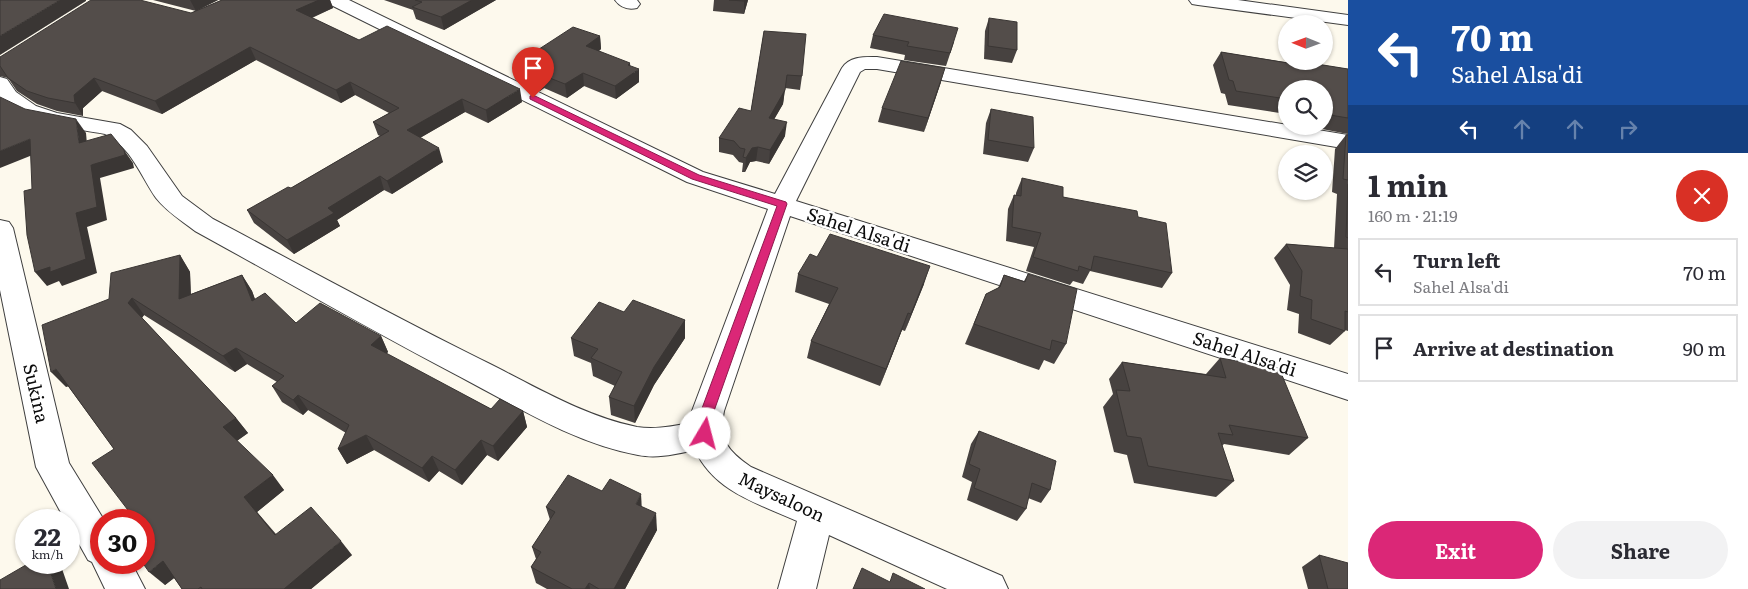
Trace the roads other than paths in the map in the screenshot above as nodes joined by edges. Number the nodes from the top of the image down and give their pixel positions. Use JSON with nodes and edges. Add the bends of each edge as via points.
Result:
{"nodes":[{"id":1,"x":335,"y":0,"type":"edge"},
{"id":2,"x":1198,"y":0,"type":"edge"},
{"id":3,"x":1348,"y":20,"type":"edge"},
{"id":4,"x":0,"y":83,"type":"edge"},
{"id":5,"x":1348,"y":142,"type":"edge"},
{"id":6,"x":782,"y":204,"type":"junction"},
{"id":7,"x":0,"y":228,"type":"edge"},
{"id":8,"x":1348,"y":387,"type":"edge"},
{"id":9,"x":705,"y":434,"type":"junction"},
{"id":10,"x":817,"y":512,"type":"junction"},
{"id":11,"x":90,"y":529,"type":"edge"},
{"id":12,"x":117,"y":574,"type":"edge"},
{"id":13,"x":126,"y":589,"type":"edge"},
{"id":14,"x":797,"y":589,"type":"edge"},
{"id":15,"x":989,"y":589,"type":"edge"}],
"edges":[{"from":1,"to":6,"type":"street","name":"Sahel Alsa'di","via":[[695,177]]},
{"from":2,"to":3,"type":"street"},
{"from":4,"to":9,"type":"street","via":[[18,105],[35,114],[112,128],[124,134],[134,142],[154,178],[174,202],[204,225],[406,336],[548,408],[601,430],[640,441],[667,442]]},
{"from":5,"to":6,"type":"street","via":[[877,63],[861,63],[852,68]]},
{"from":6,"to":8,"type":"street","name":"Sahel Alsa'di"},
{"from":6,"to":9,"type":"street","via":[[708,411]]},
{"from":7,"to":11,"type":"street","name":"Sukina","via":[[54,467]]},
{"from":9,"to":10,"type":"street","name":"Maysaloon","via":[[714,456],[739,478]]},
{"from":10,"to":14,"type":"street"},
{"from":10,"to":15,"type":"street","name":"Maysaloon"},
{"from":12,"to":13,"type":"street"}]}
